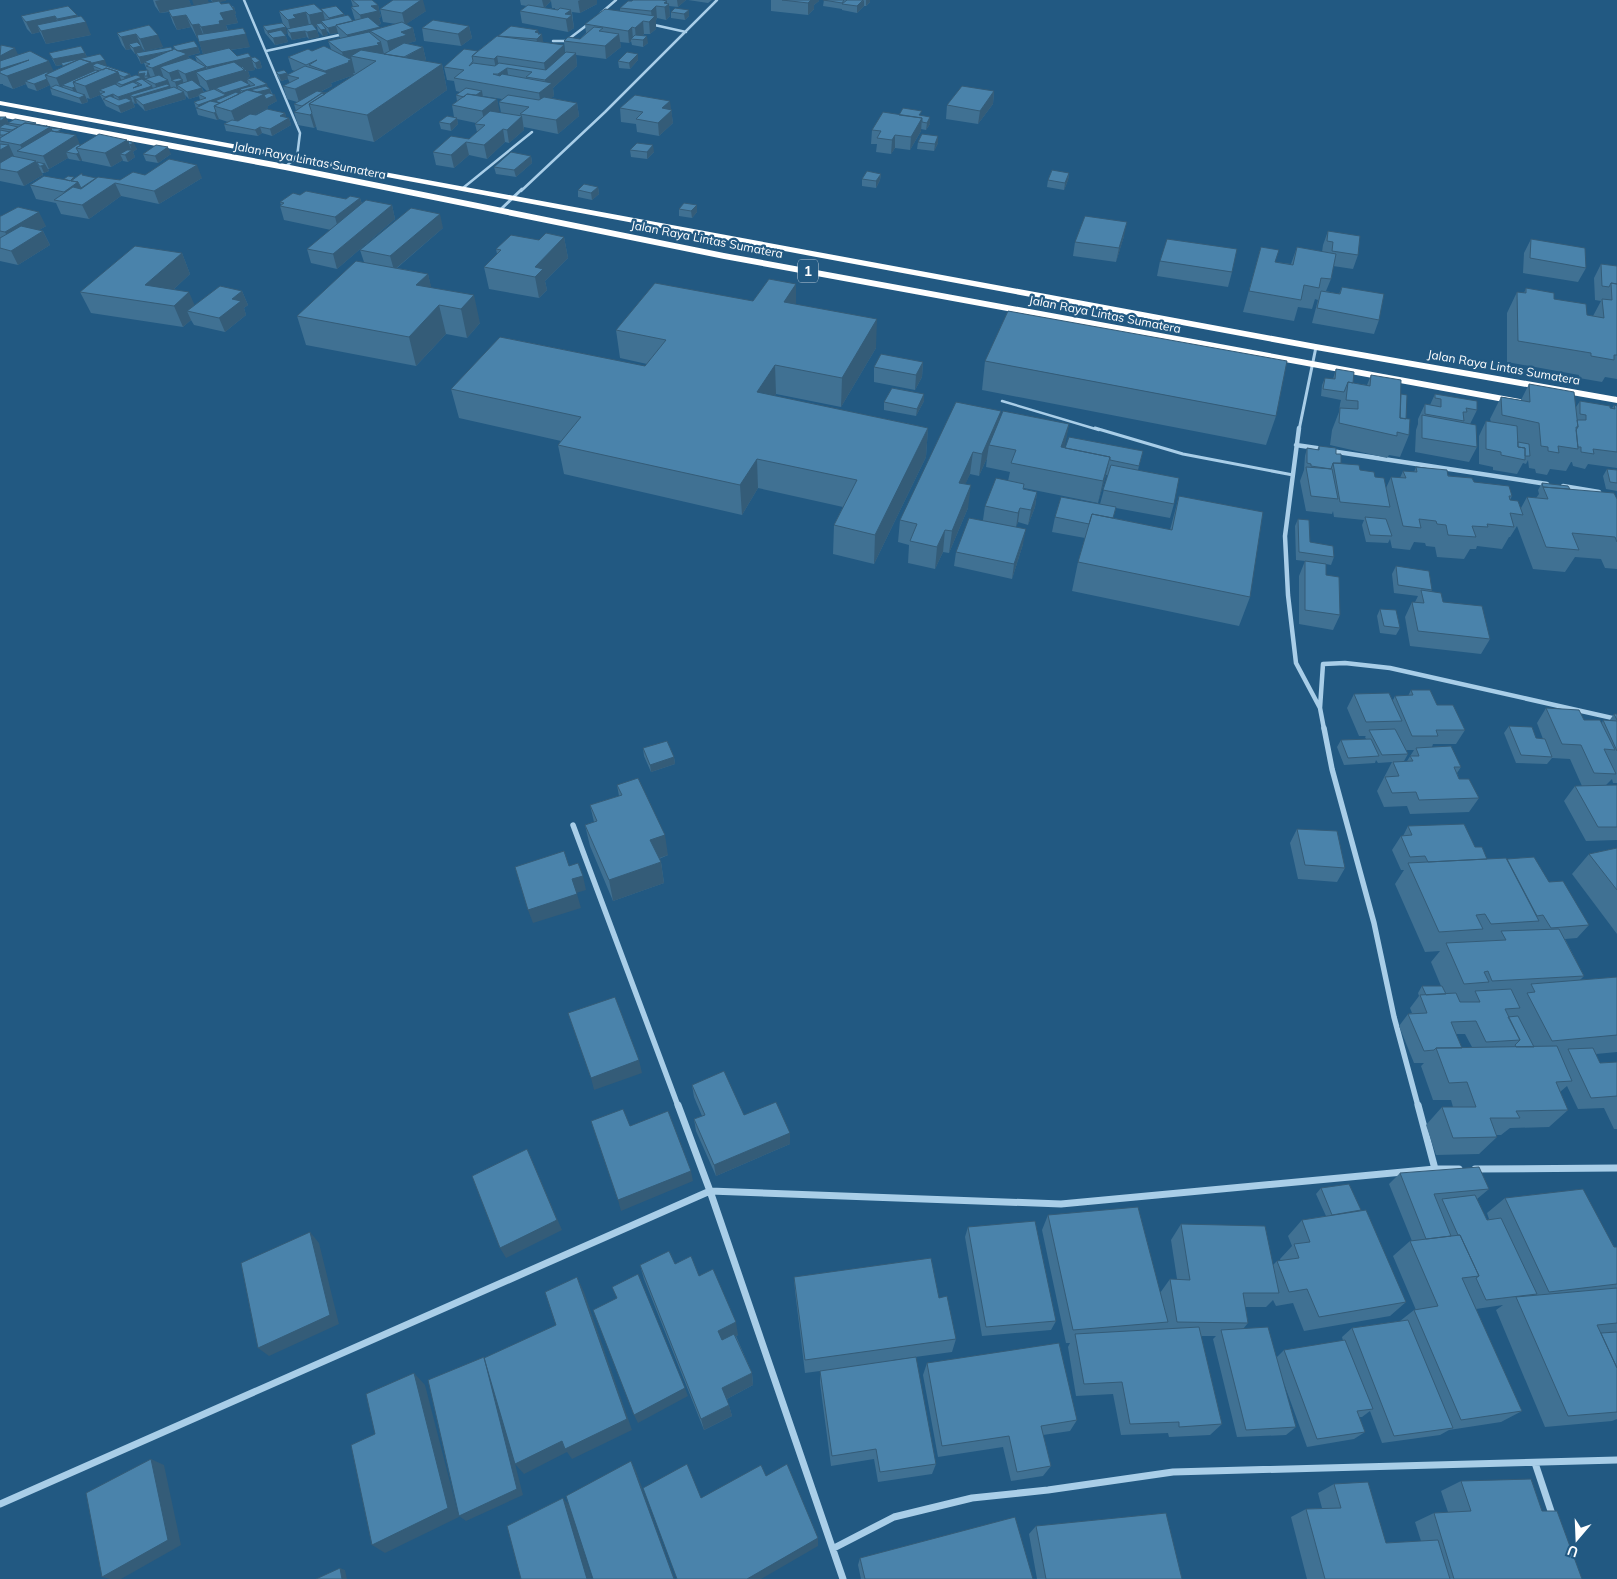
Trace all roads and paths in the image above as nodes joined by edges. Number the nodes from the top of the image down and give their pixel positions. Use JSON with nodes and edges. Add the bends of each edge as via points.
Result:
{"nodes":[{"id":1,"x":244,"y":0,"type":"edge"},
{"id":2,"x":616,"y":0,"type":"edge"},
{"id":3,"x":717,"y":0,"type":"edge"},
{"id":4,"x":647,"y":24,"type":"edge"},
{"id":5,"x":686,"y":32,"type":"junction"},
{"id":6,"x":346,"y":34,"type":"edge"},
{"id":7,"x":553,"y":41,"type":"edge"},
{"id":8,"x":266,"y":50,"type":"junction"},
{"id":9,"x":0,"y":103,"type":"edge"},
{"id":10,"x":298,"y":107,"type":"edge"},
{"id":11,"x":289,"y":111,"type":"junction"},
{"id":12,"x":0,"y":114,"type":"edge"},
{"id":13,"x":532,"y":132,"type":"edge"},
{"id":14,"x":296,"y":157,"type":"junction"},
{"id":15,"x":286,"y":167,"type":"junction"},
{"id":16,"x":463,"y":188,"type":"junction"},
{"id":17,"x":514,"y":198,"type":"junction"},
{"id":18,"x":499,"y":212,"type":"junction"},
{"id":19,"x":1316,"y":347,"type":"junction"},
{"id":20,"x":1311,"y":365,"type":"junction"},
{"id":21,"x":1617,"y":400,"type":"edge"},
{"id":22,"x":1002,"y":401,"type":"dead end"},
{"id":23,"x":1527,"y":404,"type":"edge"},
{"id":24,"x":1296,"y":446,"type":"junction"},
{"id":25,"x":1293,"y":475,"type":"junction"},
{"id":26,"x":1608,"y":494,"type":"edge"},
{"id":27,"x":1320,"y":708,"type":"junction"},
{"id":28,"x":1617,"y":719,"type":"edge"},
{"id":29,"x":573,"y":825,"type":"dead end"},
{"id":30,"x":1617,"y":1168,"type":"edge"},
{"id":31,"x":1436,"y":1169,"type":"junction"},
{"id":32,"x":710,"y":1191,"type":"junction"},
{"id":33,"x":1617,"y":1460,"type":"edge"},
{"id":34,"x":1535,"y":1463,"type":"junction"},
{"id":35,"x":0,"y":1504,"type":"edge"},
{"id":36,"x":1556,"y":1525,"type":"edge"},
{"id":37,"x":834,"y":1548,"type":"junction"},
{"id":38,"x":843,"y":1579,"type":"edge"}],
"edges":[{"from":1,"to":8,"type":"street"},
{"from":2,"to":7,"type":"street","via":[[566,41]]},
{"from":3,"to":5,"type":"street"},
{"from":4,"to":5,"type":"street"},
{"from":5,"to":17,"type":"street"},
{"from":6,"to":8,"type":"street"},
{"from":8,"to":11,"type":"street"},
{"from":9,"to":14,"type":"highway","name":"Jalan Raya Lintas Sumatera","number":"1"},
{"from":10,"to":11,"type":"street"},
{"from":11,"to":14,"type":"street","via":[[300,133]]},
{"from":12,"to":15,"type":"highway","name":"Jalan Raya Lintas Sumatera","number":"1"},
{"from":13,"to":16,"type":"street"},
{"from":14,"to":15,"type":"street"},
{"from":14,"to":16,"type":"highway","name":"Jalan Raya Lintas Sumatera","number":"1"},
{"from":15,"to":18,"type":"highway","name":"Jalan Raya Lintas Sumatera","number":"1"},
{"from":16,"to":17,"type":"highway","name":"Jalan Raya Lintas Sumatera","number":"1"},
{"from":17,"to":18,"type":"street"},
{"from":17,"to":19,"type":"highway","name":"Jalan Raya Lintas Sumatera","number":"1"},
{"from":18,"to":20,"type":"highway","name":"Jalan Raya Lintas Sumatera","number":"1"},
{"from":19,"to":20,"type":"street"},
{"from":19,"to":21,"type":"highway","name":"Jalan Raya Lintas Sumatera","number":"1"},
{"from":20,"to":23,"type":"highway","name":"Jalan Raya Lintas Sumatera","number":"1"},
{"from":20,"to":24,"type":"street"},
{"from":22,"to":25,"type":"lane","via":[[1183,454]]},
{"from":24,"to":25,"type":"street"},
{"from":24,"to":26,"type":"street"},
{"from":25,"to":27,"type":"street","via":[[1285,536],[1288,595],[1296,662]]},
{"from":27,"to":28,"type":"street","via":[[1323,664],[1346,662],[1415,672]]},
{"from":27,"to":31,"type":"street","via":[[1332,769],[1374,924],[1394,1017]]},
{"from":29,"to":32,"type":"street"},
{"from":30,"to":31,"type":"street"},
{"from":31,"to":32,"type":"street","via":[[1061,1204]]},
{"from":32,"to":35,"type":"street"},
{"from":32,"to":37,"type":"street"},
{"from":33,"to":34,"type":"street"},
{"from":34,"to":36,"type":"street"},
{"from":34,"to":37,"type":"street","via":[[1173,1472],[972,1498],[894,1517]]},
{"from":37,"to":38,"type":"street"}]}
